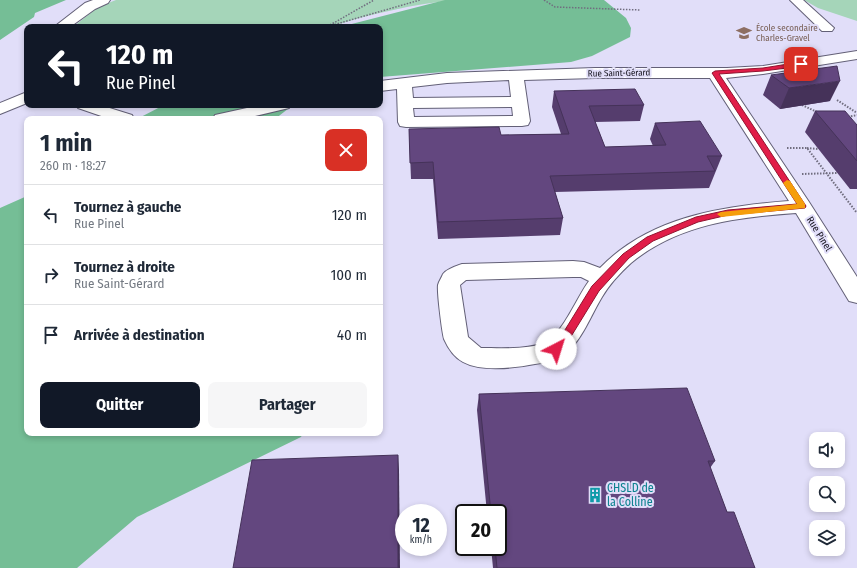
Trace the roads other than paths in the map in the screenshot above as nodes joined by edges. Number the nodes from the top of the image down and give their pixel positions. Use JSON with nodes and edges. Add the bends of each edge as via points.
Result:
{"nodes":[{"id":1,"x":104,"y":0,"type":"edge"},
{"id":2,"x":796,"y":0,"type":"edge"},
{"id":3,"x":65,"y":24,"type":"edge"},
{"id":4,"x":826,"y":28,"type":"dead end"},
{"id":5,"x":857,"y":55,"type":"edge"},
{"id":6,"x":715,"y":73,"type":"junction"},
{"id":7,"x":516,"y":76,"type":"junction"},
{"id":8,"x":404,"y":83,"type":"junction"},
{"id":9,"x":383,"y":86,"type":"edge"},
{"id":10,"x":24,"y":98,"type":"edge"},
{"id":11,"x":93,"y":108,"type":"edge"},
{"id":12,"x":270,"y":108,"type":"edge"},
{"id":13,"x":0,"y":109,"type":"edge"},
{"id":14,"x":117,"y":116,"type":"edge"},
{"id":15,"x":234,"y":116,"type":"edge"},
{"id":16,"x":802,"y":206,"type":"junction"},
{"id":17,"x":604,"y":280,"type":"junction"},
{"id":18,"x":857,"y":294,"type":"edge"}],
"edges":[{"from":1,"to":3,"type":"street","via":[[86,8]]},
{"from":2,"to":4,"type":"street"},
{"from":5,"to":6,"type":"street","name":"Rue Saint-Gérard","via":[[763,70]]},
{"from":6,"to":7,"type":"street","name":"Rue Saint-Gérard"},
{"from":6,"to":16,"type":"street","name":"Rue Pinel"},
{"from":7,"to":8,"type":"street","name":"Rue Saint-Gérard","via":[[448,78]]},
{"from":7,"to":8,"type":"street","via":[[522,121],[406,122]]},
{"from":8,"to":9,"type":"street","name":"Rue Saint-Gérard"},
{"from":10,"to":13,"type":"street"},
{"from":11,"to":14,"type":"street"},
{"from":12,"to":15,"type":"street"},
{"from":16,"to":17,"type":"street","via":[[728,213],[690,222],[650,239],[626,256]]},
{"from":16,"to":18,"type":"street","name":"Rue Pinel"},
{"from":17,"to":17,"type":"street","via":[[556,349],[540,354],[479,358],[471,355],[456,338],[449,285],[452,278],[462,272],[573,269],[584,270]]}]}
